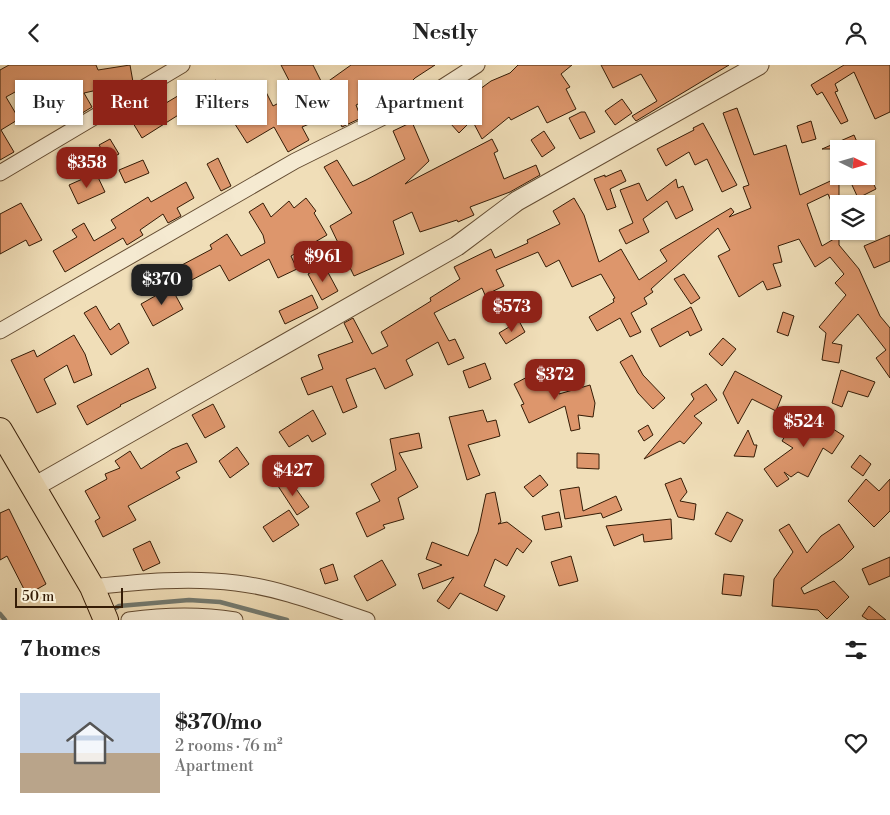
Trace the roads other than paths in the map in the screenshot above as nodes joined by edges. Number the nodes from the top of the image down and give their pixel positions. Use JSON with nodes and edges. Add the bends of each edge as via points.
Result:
{"nodes":[{"id":1,"x":182,"y":65,"type":"edge"},
{"id":2,"x":477,"y":65,"type":"edge"},
{"id":3,"x":759,"y":65,"type":"edge"},
{"id":4,"x":0,"y":173,"type":"edge"},
{"id":5,"x":0,"y":331,"type":"edge"},
{"id":6,"x":0,"y":430,"type":"edge"},
{"id":7,"x":34,"y":487,"type":"junction"},
{"id":8,"x":93,"y":591,"type":"junction"},
{"id":9,"x":106,"y":620,"type":"edge"},
{"id":10,"x":129,"y":620,"type":"edge"},
{"id":11,"x":235,"y":620,"type":"edge"},
{"id":12,"x":367,"y":620,"type":"edge"}],
"edges":[{"from":1,"to":4,"type":"street"},
{"from":2,"to":5,"type":"street","via":[[438,89],[295,161]]},
{"from":3,"to":7,"type":"street","via":[[516,201],[457,246]]},
{"from":6,"to":7,"type":"main road"},
{"from":7,"to":8,"type":"main road"},
{"from":8,"to":9,"type":"main road"},
{"from":8,"to":12,"type":"street","via":[[176,579],[237,583]]},
{"from":10,"to":11,"type":"street","via":[[206,615]]}]}
